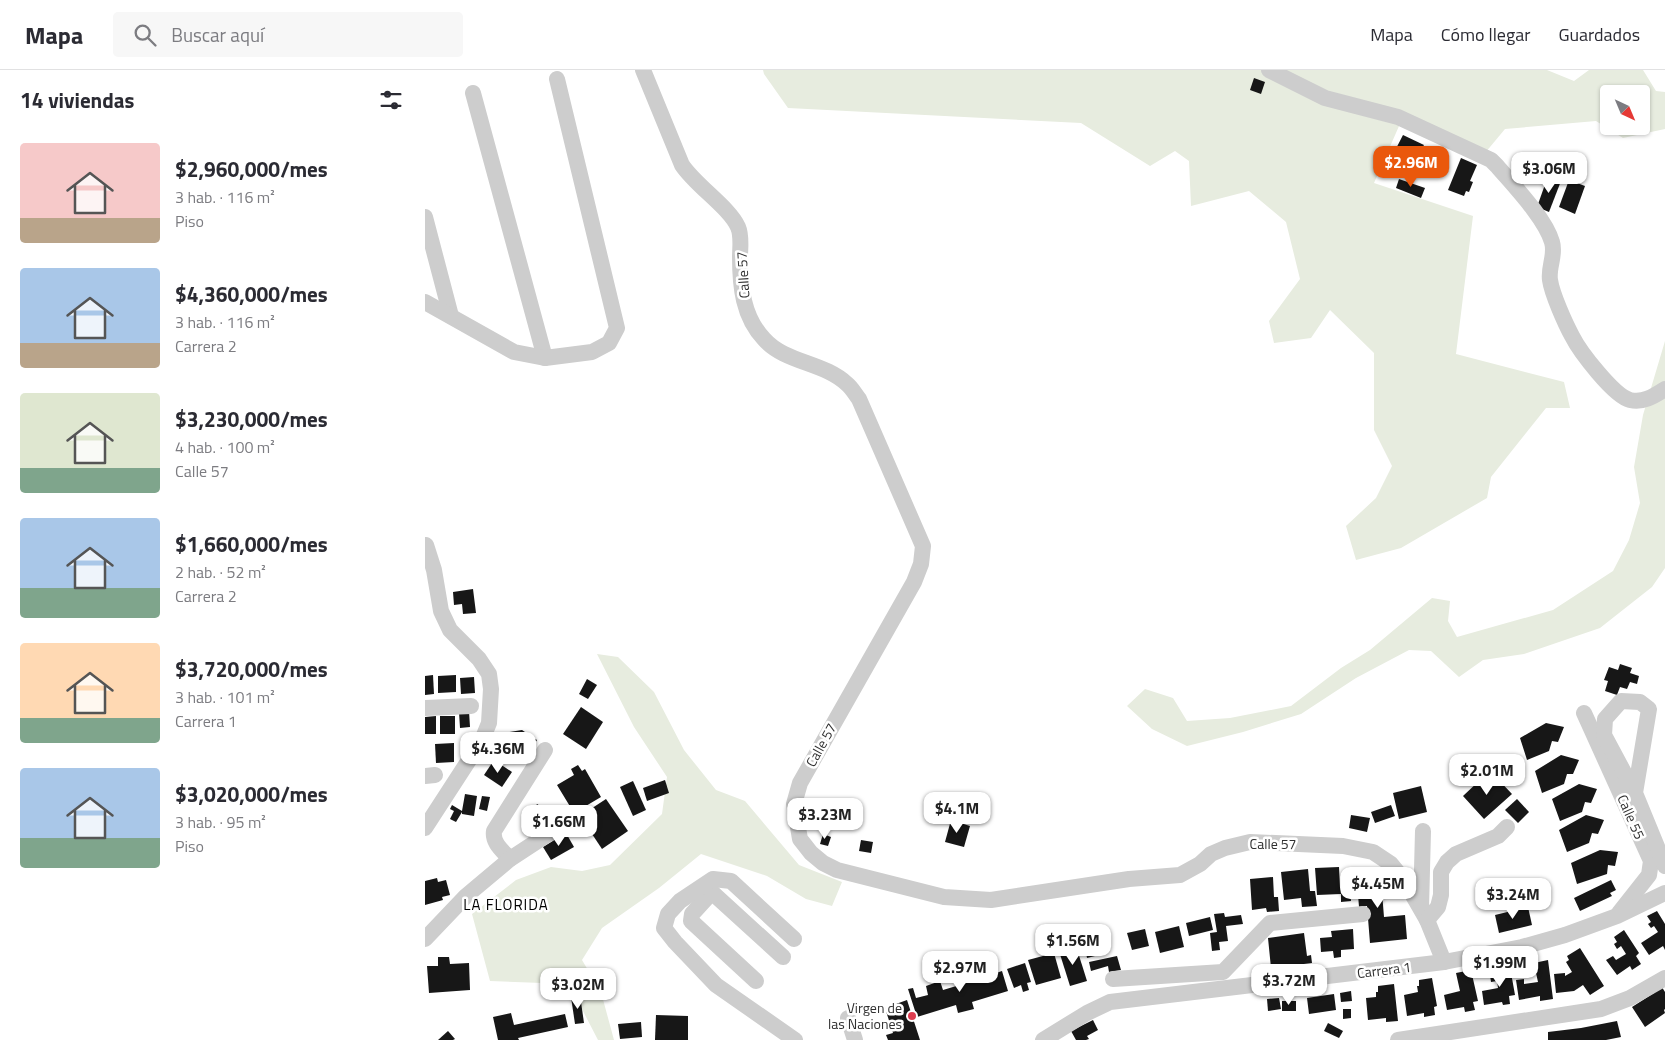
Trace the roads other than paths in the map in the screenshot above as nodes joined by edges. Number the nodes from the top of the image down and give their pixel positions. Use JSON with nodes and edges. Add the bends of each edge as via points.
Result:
{"nodes":[{"id":1,"x":643,"y":70,"type":"edge"},
{"id":2,"x":1269,"y":70,"type":"edge"},
{"id":3,"x":557,"y":79,"type":"dead end"},
{"id":4,"x":473,"y":93,"type":"dead end"},
{"id":5,"x":425,"y":217,"type":"edge"},
{"id":6,"x":425,"y":302,"type":"edge"},
{"id":7,"x":451,"y":316,"type":"junction"},
{"id":8,"x":545,"y":358,"type":"junction"},
{"id":9,"x":1665,"y":389,"type":"edge"},
{"id":10,"x":426,"y":545,"type":"edge"},
{"id":11,"x":471,"y":706,"type":"dead end"},
{"id":12,"x":425,"y":708,"type":"edge"},
{"id":13,"x":1584,"y":713,"type":"dead end"},
{"id":14,"x":545,"y":750,"type":"dead end"},
{"id":15,"x":1635,"y":793,"type":"junction"},
{"id":16,"x":565,"y":823,"type":"dead end"},
{"id":17,"x":1507,"y":827,"type":"dead end"},
{"id":18,"x":425,"y":828,"type":"edge"},
{"id":19,"x":1423,"y":831,"type":"dead end"},
{"id":20,"x":510,"y":859,"type":"junction"},
{"id":21,"x":1665,"y":866,"type":"edge"},
{"id":22,"x":708,"y":888,"type":"junction"},
{"id":23,"x":1665,"y":893,"type":"edge"},
{"id":24,"x":1363,"y":914,"type":"dead end"},
{"id":25,"x":1424,"y":915,"type":"junction"},
{"id":26,"x":1617,"y":916,"type":"junction"},
{"id":27,"x":425,"y":938,"type":"edge"},
{"id":28,"x":794,"y":939,"type":"dead end"},
{"id":29,"x":783,"y":957,"type":"dead end"},
{"id":30,"x":1444,"y":962,"type":"junction"},
{"id":31,"x":1665,"y":978,"type":"edge"},
{"id":32,"x":1113,"y":979,"type":"dead end"},
{"id":33,"x":1224,"y":980,"type":"junction"},
{"id":34,"x":756,"y":981,"type":"dead end"},
{"id":35,"x":848,"y":1018,"type":"dead end"},
{"id":36,"x":1060,"y":1035,"type":"edge"},
{"id":37,"x":795,"y":1040,"type":"edge"},
{"id":38,"x":855,"y":1040,"type":"edge"},
{"id":39,"x":1043,"y":1040,"type":"edge"},
{"id":40,"x":1398,"y":1040,"type":"edge"}],
"edges":[{"from":1,"to":25,"type":"street","name":"Calle 57","via":[[682,165],[690,177],[730,215],[738,228],[743,298],[750,320],[776,350],[833,374],[847,383],[859,398],[923,546],[914,582],[800,783],[795,804],[800,839],[811,853],[837,870],[944,897],[991,900],[1129,879],[1180,875],[1211,854],[1250,842],[1343,846],[1373,852],[1391,864]]},
{"from":2,"to":9,"type":"street","via":[[1325,98],[1398,117],[1491,160],[1543,222],[1552,242],[1551,282],[1572,337],[1586,358],[1607,383],[1629,400],[1649,399]]},
{"from":3,"to":8,"type":"street","via":[[617,328],[609,343],[592,352]]},
{"from":4,"to":8,"type":"street"},
{"from":5,"to":7,"type":"street"},
{"from":6,"to":7,"type":"street"},
{"from":7,"to":8,"type":"street","via":[[514,352]]},
{"from":10,"to":18,"type":"street","via":[[441,611],[450,630],[489,674],[491,689],[489,723],[482,740]]},
{"from":11,"to":12,"type":"street"},
{"from":13,"to":26,"type":"street","name":"Calle 55","via":[[1651,861],[1649,875]]},
{"from":14,"to":20,"type":"street","via":[[494,831],[496,843]]},
{"from":15,"to":15,"type":"street","via":[[1649,709],[1639,702],[1621,701],[1605,719],[1604,735]]},
{"from":15,"to":21,"type":"street"},
{"from":16,"to":20,"type":"street"},
{"from":17,"to":25,"type":"street","via":[[1498,836],[1455,854],[1447,862],[1441,872],[1438,907]]},
{"from":19,"to":25,"type":"street"},
{"from":20,"to":27,"type":"street","via":[[466,896]]},
{"from":22,"to":28,"type":"street","via":[[713,879],[731,881]]},
{"from":22,"to":29,"type":"street"},
{"from":22,"to":34,"type":"street","via":[[691,921]]},
{"from":22,"to":37,"type":"street","via":[[680,901],[668,914],[664,928],[716,985]]},
{"from":23,"to":26,"type":"street","name":"Carrera 1"},
{"from":24,"to":33,"type":"street","via":[[1270,923]]},
{"from":25,"to":30,"type":"street","name":"Calle 57"},
{"from":26,"to":30,"type":"street","name":"Carrera 1","via":[[1522,947]]},
{"from":30,"to":33,"type":"street","name":"Carrera 1"},
{"from":31,"to":40,"type":"street","via":[[1630,998],[1601,1009]]},
{"from":32,"to":33,"type":"street"},
{"from":33,"to":36,"type":"street","name":"Carrera 1","via":[[1110,1002]]},
{"from":35,"to":38,"type":"street"},
{"from":36,"to":39,"type":"street","name":"Carrera 1"}]}
